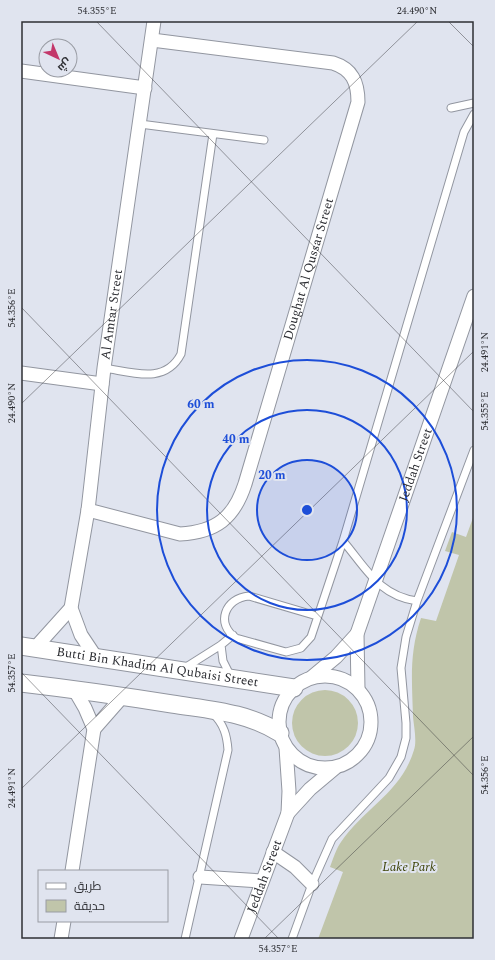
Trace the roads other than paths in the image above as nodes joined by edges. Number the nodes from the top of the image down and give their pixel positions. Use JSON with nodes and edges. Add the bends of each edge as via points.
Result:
{"nodes":[{"id":1,"x":154,"y":21,"type":"edge"},
{"id":2,"x":152,"y":40,"type":"junction"},
{"id":3,"x":21,"y":71,"type":"edge"},
{"id":4,"x":145,"y":88,"type":"junction"},
{"id":5,"x":474,"y":103,"type":"edge"},
{"id":6,"x":451,"y":108,"type":"dead end"},
{"id":7,"x":474,"y":114,"type":"edge"},
{"id":8,"x":140,"y":124,"type":"junction"},
{"id":9,"x":213,"y":134,"type":"junction"},
{"id":10,"x":264,"y":140,"type":"dead end"},
{"id":11,"x":474,"y":296,"type":"edge"},
{"id":12,"x":104,"y":368,"type":"junction"},
{"id":13,"x":21,"y":373,"type":"edge"},
{"id":14,"x":102,"y":384,"type":"junction"},
{"id":15,"x":474,"y":450,"type":"edge"},
{"id":16,"x":88,"y":510,"type":"junction"},
{"id":17,"x":343,"y":541,"type":"junction"},
{"id":18,"x":376,"y":583,"type":"junction"},
{"id":19,"x":418,"y":601,"type":"junction"},
{"id":20,"x":71,"y":608,"type":"junction"},
{"id":21,"x":317,"y":616,"type":"junction"},
{"id":22,"x":357,"y":634,"type":"junction"},
{"id":23,"x":233,"y":635,"type":"junction"},
{"id":24,"x":221,"y":645,"type":"junction"},
{"id":25,"x":28,"y":647,"type":"edge"},
{"id":26,"x":96,"y":659,"type":"junction"},
{"id":27,"x":178,"y":672,"type":"junction"},
{"id":28,"x":311,"y":678,"type":"junction"},
{"id":29,"x":233,"y":680,"type":"junction"},
{"id":30,"x":21,"y":683,"type":"edge"},
{"id":31,"x":294,"y":688,"type":"junction"},
{"id":32,"x":74,"y":689,"type":"junction"},
{"id":33,"x":358,"y":690,"type":"junction"},
{"id":34,"x":122,"y":696,"type":"junction"},
{"id":35,"x":209,"y":710,"type":"junction"},
{"id":36,"x":94,"y":728,"type":"junction"},
{"id":37,"x":283,"y":740,"type":"junction"},
{"id":38,"x":335,"y":768,"type":"junction"},
{"id":39,"x":288,"y":813,"type":"junction"},
{"id":40,"x":273,"y":852,"type":"junction"},
{"id":41,"x":72,"y":870,"type":"edge"},
{"id":42,"x":200,"y":877,"type":"junction"},
{"id":43,"x":262,"y":881,"type":"junction"},
{"id":44,"x":312,"y":884,"type":"junction"},
{"id":45,"x":64,"y":922,"type":"edge"},
{"id":46,"x":61,"y":939,"type":"edge"},
{"id":47,"x":185,"y":939,"type":"edge"},
{"id":48,"x":241,"y":939,"type":"edge"},
{"id":49,"x":292,"y":939,"type":"edge"}],
"edges":[{"from":1,"to":2,"type":"street","name":"Al Amtar Street"},
{"from":2,"to":4,"type":"street","name":"Al Amtar Street"},
{"from":2,"to":16,"type":"street","name":"Doughat Al Qussar Street","via":[[333,63],[344,68],[354,78],[357,83],[358,102],[241,498],[233,511],[209,529],[180,534]]},
{"from":3,"to":4,"type":"street"},
{"from":4,"to":8,"type":"street","name":"Al Amtar Street"},
{"from":5,"to":6,"type":"lane"},
{"from":7,"to":17,"type":"lane","via":[[464,132]]},
{"from":8,"to":9,"type":"lane"},
{"from":8,"to":12,"type":"street","name":"Al Amtar Street"},
{"from":9,"to":10,"type":"lane"},
{"from":9,"to":12,"type":"lane","via":[[181,354],[171,368],[154,375]]},
{"from":11,"to":18,"type":"street","name":"Jeddah Street"},
{"from":12,"to":14,"type":"street","name":"Al Amtar Street"},
{"from":13,"to":14,"type":"street"},
{"from":14,"to":16,"type":"street","name":"Al Amtar Street"},
{"from":15,"to":19,"type":"lane"},
{"from":16,"to":20,"type":"street","name":"Al Amtar Street"},
{"from":17,"to":18,"type":"lane"},
{"from":17,"to":21,"type":"lane"},
{"from":18,"to":19,"type":"lane","via":[[396,596]]},
{"from":18,"to":22,"type":"street","name":"Jeddah Street"},
{"from":19,"to":44,"type":"lane","via":[[406,637],[401,668],[406,723],[402,757],[389,778],[336,834]]},
{"from":20,"to":25,"type":"street"},
{"from":20,"to":26,"type":"street","via":[[81,635]]},
{"from":21,"to":23,"type":"lane","via":[[311,637],[307,643],[294,651],[279,650]]},
{"from":21,"to":23,"type":"lane","via":[[256,597],[241,596],[229,605],[226,612],[226,626]]},
{"from":22,"to":28,"type":"street","name":"Jeddah Street","via":[[336,657]]},
{"from":22,"to":33,"type":"street","name":"Jeddah Street"},
{"from":23,"to":24,"type":"lane"},
{"from":24,"to":27,"type":"lane"},
{"from":24,"to":29,"type":"lane","via":[[225,667]]},
{"from":25,"to":26,"type":"street","name":"Butti Bin Khadim Al Qubaisi Street"},
{"from":26,"to":27,"type":"street","name":"Butti Bin Khadim Al Qubaisi Street"},
{"from":27,"to":29,"type":"street","name":"Butti Bin Khadim Al Qubaisi Street"},
{"from":28,"to":31,"type":"street"},
{"from":28,"to":33,"type":"street","via":[[336,677]]},
{"from":29,"to":31,"type":"street","name":"Butti Bin Khadim Al Qubaisi Street"},
{"from":30,"to":32,"type":"street"},
{"from":31,"to":37,"type":"street","via":[[286,698],[278,721]]},
{"from":32,"to":34,"type":"street"},
{"from":32,"to":36,"type":"street","via":[[86,708]]},
{"from":33,"to":38,"type":"street","via":[[366,699],[370,710],[370,735],[357,756],[347,764]]},
{"from":34,"to":35,"type":"street"},
{"from":34,"to":36,"type":"street"},
{"from":35,"to":37,"type":"street","via":[[252,719]]},
{"from":35,"to":42,"type":"lane","via":[[224,727],[228,750]]},
{"from":36,"to":41,"type":"street"},
{"from":37,"to":38,"type":"street","via":[[295,758],[307,766]]},
{"from":37,"to":39,"type":"street","name":"Jeddah Street","via":[[289,791]]},
{"from":38,"to":39,"type":"street","name":"Jeddah Street","via":[[310,789]]},
{"from":39,"to":40,"type":"street","name":"Jeddah Street"},
{"from":40,"to":43,"type":"street","name":"Jeddah Street"},
{"from":40,"to":44,"type":"street","via":[[296,867]]},
{"from":42,"to":43,"type":"street"},
{"from":42,"to":47,"type":"lane"},
{"from":43,"to":48,"type":"street","name":"Jeddah Street"},
{"from":44,"to":49,"type":"lane"},
{"from":45,"to":46,"type":"street"}]}
